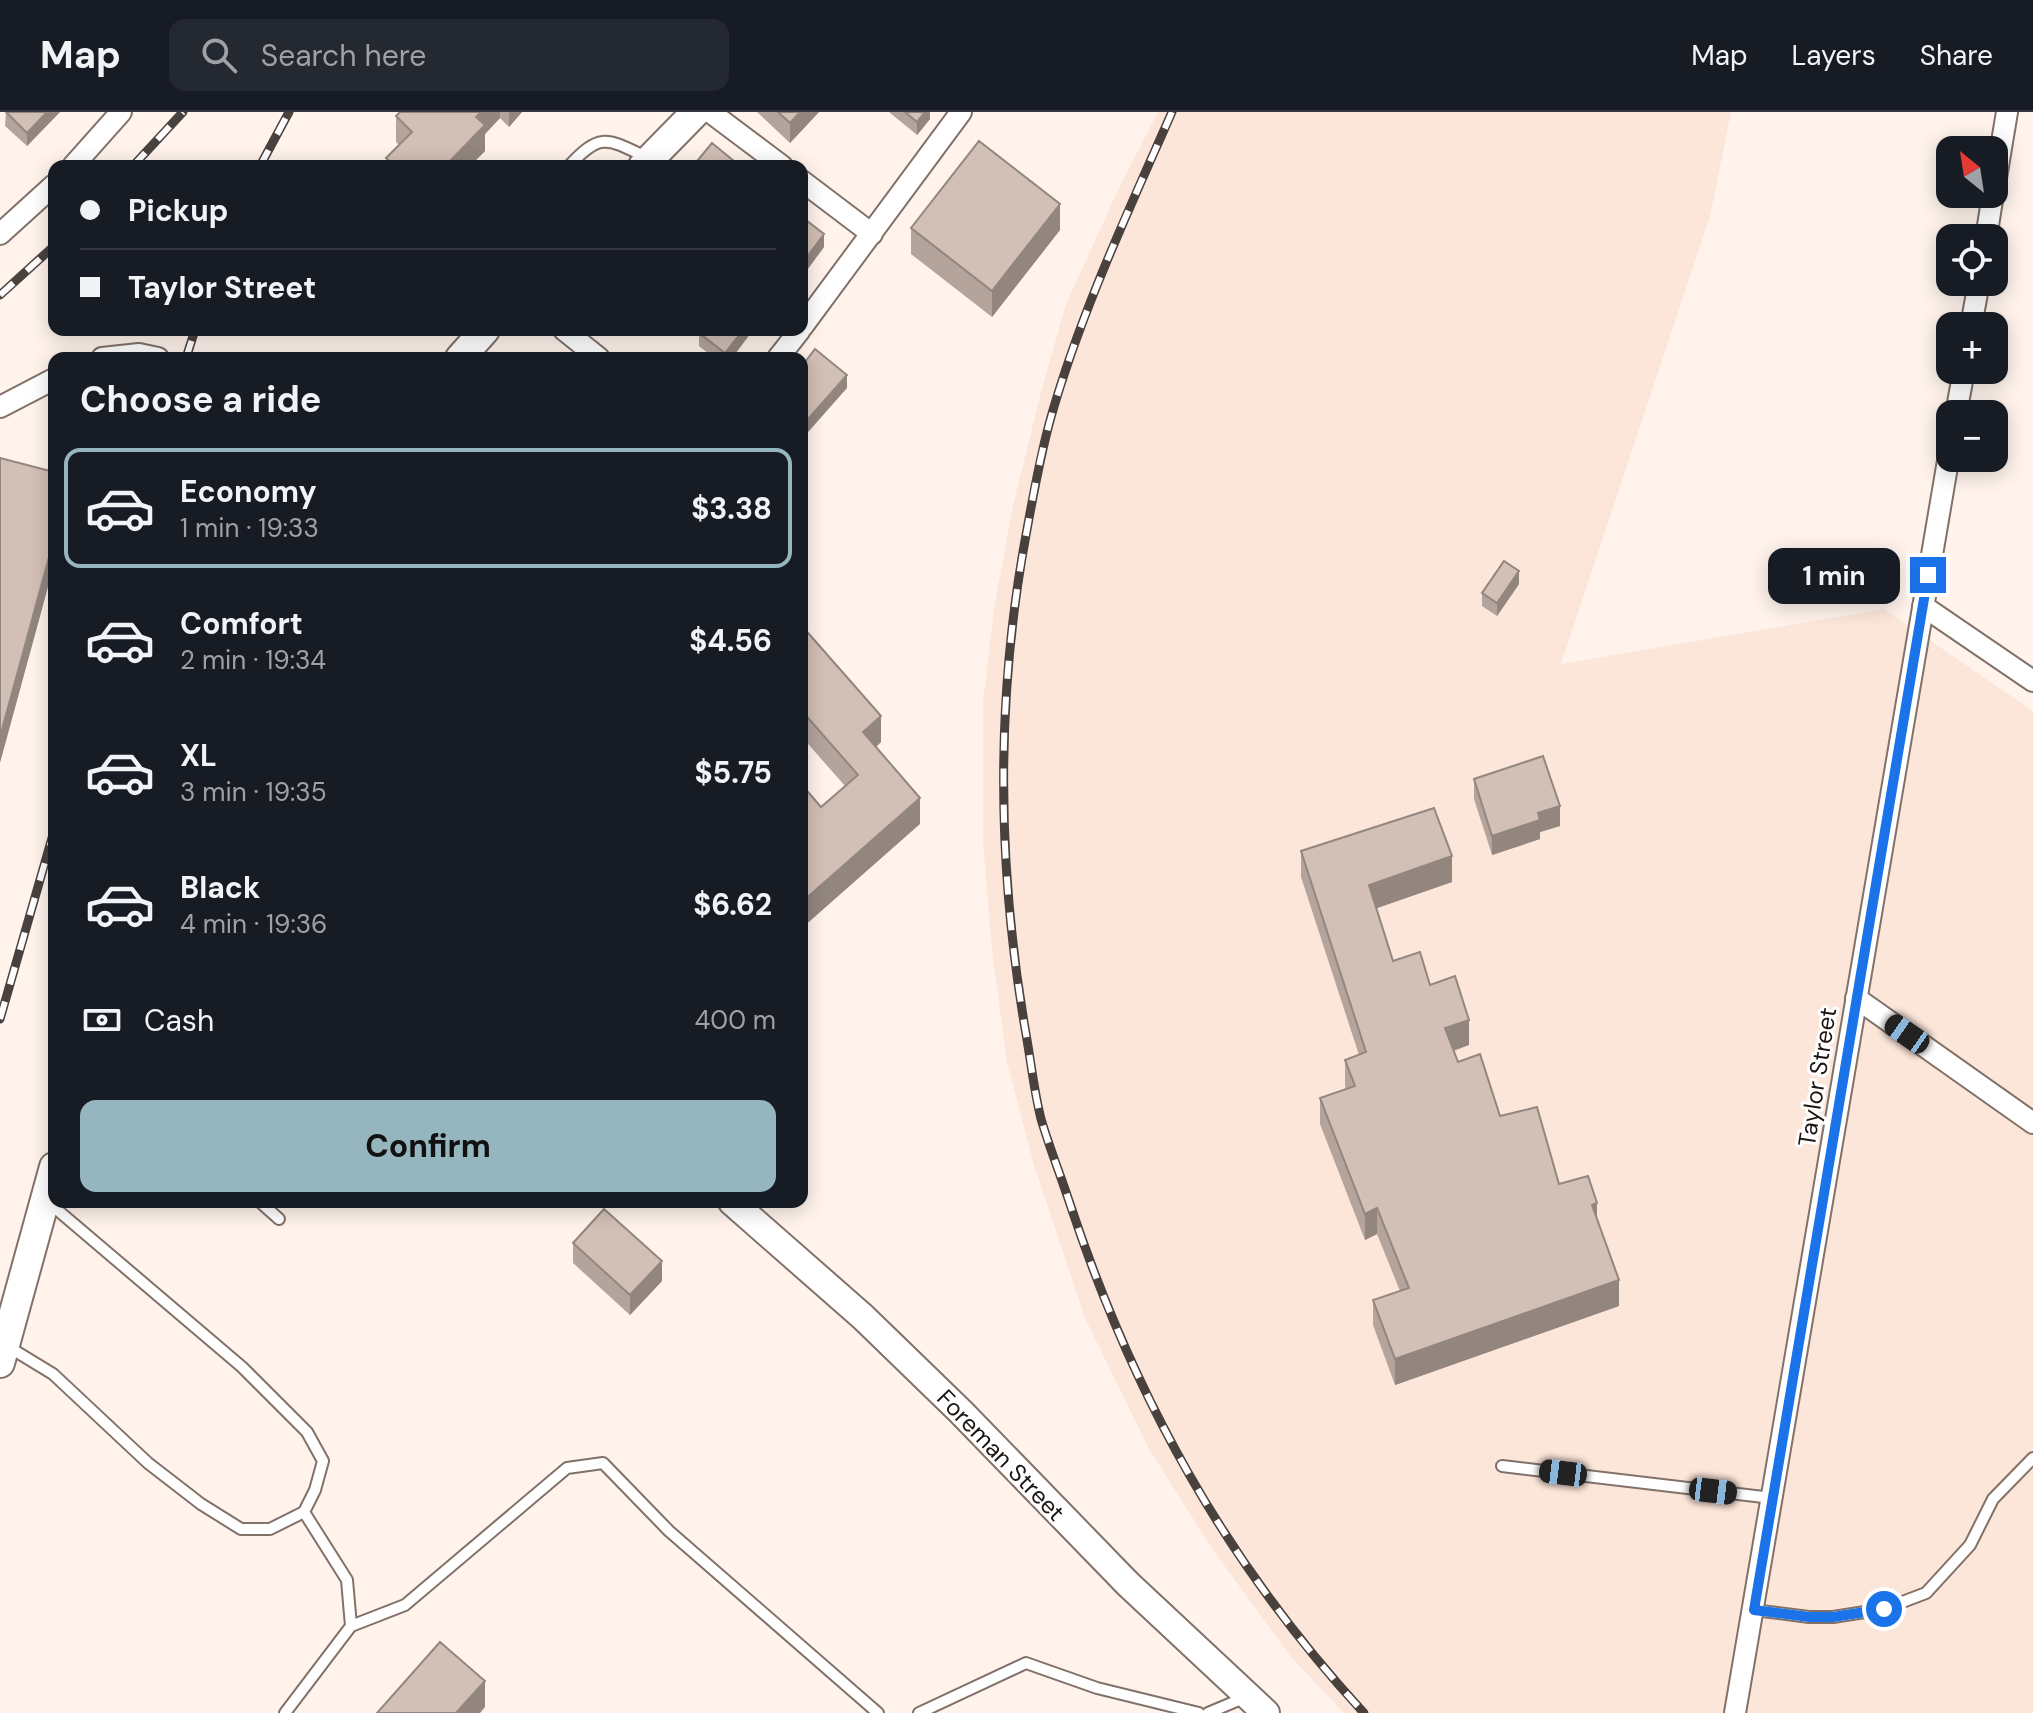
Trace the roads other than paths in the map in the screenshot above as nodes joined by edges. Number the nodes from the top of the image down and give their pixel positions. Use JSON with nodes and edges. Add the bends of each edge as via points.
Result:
{"nodes":[{"id":1,"x":121,"y":112,"type":"edge"},
{"id":2,"x":696,"y":112,"type":"edge"},
{"id":3,"x":710,"y":112,"type":"edge"},
{"id":4,"x":961,"y":112,"type":"edge"},
{"id":5,"x":2007,"y":112,"type":"edge"},
{"id":6,"x":2003,"y":136,"type":"edge"},
{"id":7,"x":78,"y":160,"type":"edge"},
{"id":8,"x":574,"y":160,"type":"edge"},
{"id":9,"x":643,"y":160,"type":"edge"},
{"id":10,"x":648,"y":160,"type":"edge"},
{"id":11,"x":774,"y":160,"type":"edge"},
{"id":12,"x":808,"y":186,"type":"edge"},
{"id":13,"x":48,"y":190,"type":"edge"},
{"id":14,"x":0,"y":234,"type":"edge"},
{"id":15,"x":872,"y":234,"type":"junction"},
{"id":16,"x":808,"y":319,"type":"edge"},
{"id":17,"x":480,"y":336,"type":"edge"},
{"id":18,"x":572,"y":336,"type":"edge"},
{"id":19,"x":795,"y":336,"type":"edge"},
{"id":20,"x":465,"y":352,"type":"edge"},
{"id":21,"x":592,"y":352,"type":"edge"},
{"id":22,"x":783,"y":352,"type":"edge"},
{"id":23,"x":48,"y":382,"type":"edge"},
{"id":24,"x":0,"y":407,"type":"edge"},
{"id":25,"x":1946,"y":472,"type":"edge"},
{"id":26,"x":1923,"y":606,"type":"junction"},
{"id":27,"x":2033,"y":681,"type":"edge"},
{"id":28,"x":1856,"y":998,"type":"junction"},
{"id":29,"x":2033,"y":1123,"type":"edge"},
{"id":30,"x":48,"y":1188,"type":"edge"},
{"id":31,"x":45,"y":1199,"type":"junction"},
{"id":32,"x":48,"y":1202,"type":"edge"},
{"id":33,"x":56,"y":1208,"type":"edge"},
{"id":34,"x":267,"y":1208,"type":"edge"},
{"id":35,"x":739,"y":1208,"type":"edge"},
{"id":36,"x":279,"y":1219,"type":"dead end"},
{"id":37,"x":2,"y":1354,"type":"edge"},
{"id":38,"x":2033,"y":1458,"type":"edge"},
{"id":39,"x":1502,"y":1466,"type":"dead end"},
{"id":40,"x":1774,"y":1499,"type":"junction"},
{"id":41,"x":304,"y":1512,"type":"junction"},
{"id":42,"x":1754,"y":1610,"type":"junction"},
{"id":43,"x":351,"y":1626,"type":"junction"},
{"id":44,"x":1259,"y":1708,"type":"edge"},
{"id":45,"x":285,"y":1713,"type":"edge"},
{"id":46,"x":878,"y":1713,"type":"edge"},
{"id":47,"x":919,"y":1713,"type":"edge"},
{"id":48,"x":1199,"y":1713,"type":"edge"},
{"id":49,"x":1208,"y":1713,"type":"edge"},
{"id":50,"x":1735,"y":1713,"type":"edge"}],
"edges":[{"from":1,"to":7,"type":"street"},
{"from":2,"to":10,"type":"main road"},
{"from":3,"to":11,"type":"street"},
{"from":4,"to":15,"type":"street"},
{"from":5,"to":6,"type":"street"},
{"from":8,"to":9,"type":"lane","via":[[589,144],[614,141]]},
{"from":12,"to":15,"type":"street"},
{"from":13,"to":14,"type":"street"},
{"from":15,"to":16,"type":"street"},
{"from":17,"to":20,"type":"main road"},
{"from":18,"to":21,"type":"street"},
{"from":19,"to":22,"type":"street"},
{"from":23,"to":24,"type":"street"},
{"from":25,"to":26,"type":"street","name":"Taylor Street"},
{"from":26,"to":27,"type":"street"},
{"from":26,"to":28,"type":"street","name":"Taylor Street"},
{"from":28,"to":29,"type":"street"},
{"from":28,"to":40,"type":"street","name":"Taylor Street"},
{"from":30,"to":31,"type":"main road"},
{"from":31,"to":32,"type":"lane"},
{"from":31,"to":37,"type":"main road"},
{"from":33,"to":41,"type":"lane","via":[[242,1367],[307,1432],[323,1461]]},
{"from":34,"to":36,"type":"lane"},
{"from":35,"to":44,"type":"street","name":"Foreman Street","via":[[874,1328],[1086,1543]]},
{"from":37,"to":41,"type":"lane","via":[[53,1374],[148,1463],[241,1529],[270,1529]]},
{"from":38,"to":42,"type":"lane","via":[[1993,1499],[1970,1545],[1926,1593],[1884,1609],[1833,1617]]},
{"from":39,"to":40,"type":"lane"},
{"from":40,"to":42,"type":"street","name":"Taylor Street"},
{"from":41,"to":43,"type":"lane","via":[[347,1580]]},
{"from":42,"to":50,"type":"street","name":"Taylor Street"},
{"from":43,"to":45,"type":"lane"},
{"from":43,"to":46,"type":"lane","via":[[405,1605],[567,1468],[603,1463],[669,1531]]},
{"from":44,"to":49,"type":"lane"},
{"from":47,"to":48,"type":"lane","via":[[1026,1663],[1097,1688]]}]}
